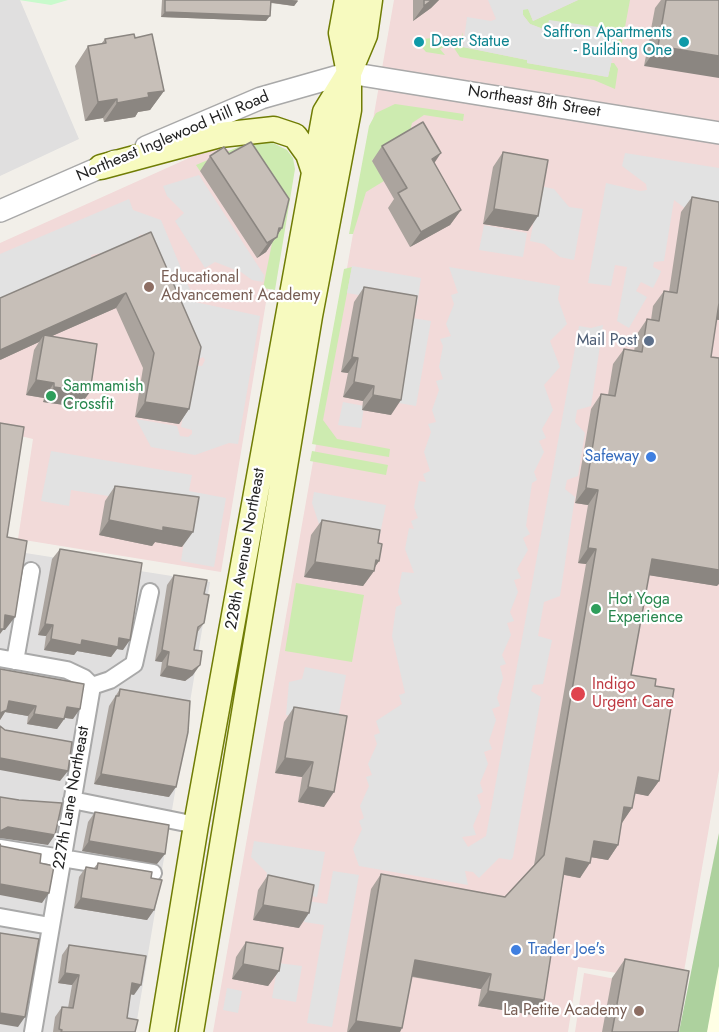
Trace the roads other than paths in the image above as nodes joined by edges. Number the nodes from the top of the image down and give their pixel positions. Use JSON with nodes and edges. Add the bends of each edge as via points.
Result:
{"nodes":[{"id":1,"x":347,"y":0,"type":"edge"},
{"id":2,"x":370,"y":0,"type":"edge"},
{"id":3,"x":349,"y":73,"type":"junction"},
{"id":4,"x":719,"y":133,"type":"edge"},
{"id":5,"x":101,"y":167,"type":"junction"},
{"id":6,"x":315,"y":175,"type":"junction"},
{"id":7,"x":0,"y":211,"type":"edge"},
{"id":8,"x":273,"y":468,"type":"junction"},
{"id":9,"x":31,"y":571,"type":"dead end"},
{"id":10,"x":150,"y":592,"type":"dead end"},
{"id":11,"x":8,"y":659,"type":"edge"},
{"id":12,"x":92,"y":686,"type":"junction"},
{"id":13,"x":213,"y":732,"type":"junction"},
{"id":14,"x":72,"y":800,"type":"junction"},
{"id":15,"x":225,"y":824,"type":"junction"},
{"id":16,"x":195,"y":825,"type":"junction"},
{"id":17,"x":0,"y":848,"type":"edge"},
{"id":18,"x":62,"y":858,"type":"junction"},
{"id":19,"x":153,"y":873,"type":"edge"},
{"id":20,"x":0,"y":917,"type":"edge"},
{"id":21,"x":50,"y":926,"type":"junction"},
{"id":22,"x":33,"y":1032,"type":"edge"},
{"id":23,"x":162,"y":1032,"type":"edge"},
{"id":24,"x":191,"y":1032,"type":"edge"}],
"edges":[{"from":1,"to":3,"type":"main road","name":"228th Avenue Northeast","via":[[341,33]]},
{"from":2,"to":3,"type":"main road","name":"228th Avenue Northeast","via":[[365,35]]},
{"from":3,"to":4,"type":"street","name":"Northeast 8th Street"},
{"from":3,"to":5,"type":"street","name":"Northeast Inglewood Hill Road","via":[[261,98]]},
{"from":3,"to":6,"type":"main road","name":"228th Avenue Northeast","via":[[325,112]]},
{"from":3,"to":8,"type":"main road","name":"228th Avenue Northeast","via":[[349,110]]},
{"from":5,"to":6,"type":"main road","via":[[220,135],[274,129],[295,136],[308,154]]},
{"from":5,"to":7,"type":"street","name":"Northeast Inglewood Hill Road"},
{"from":6,"to":8,"type":"main road","name":"228th Avenue Northeast","via":[[281,348],[285,373]]},
{"from":8,"to":13,"type":"main road","name":"228th Avenue Northeast"},
{"from":8,"to":15,"type":"main road","name":"228th Avenue Northeast","via":[[271,551]]},
{"from":9,"to":11,"type":"street"},
{"from":10,"to":12,"type":"street","via":[[134,664],[110,680]]},
{"from":11,"to":12,"type":"street","via":[[67,670]]},
{"from":12,"to":14,"type":"street","name":"227th Lane Northeast","via":[[74,743]]},
{"from":13,"to":15,"type":"main road","via":[[216,777],[211,807],[213,816]]},
{"from":13,"to":16,"type":"main road","name":"228th Avenue Northeast"},
{"from":14,"to":16,"type":"street"},
{"from":14,"to":18,"type":"street","name":"227th Lane Northeast"},
{"from":15,"to":24,"type":"main road","name":"228th Avenue Northeast"},
{"from":16,"to":23,"type":"main road","name":"228th Avenue Northeast"},
{"from":17,"to":18,"type":"street"},
{"from":18,"to":19,"type":"street"},
{"from":18,"to":21,"type":"street","name":"227th Lane Northeast"},
{"from":20,"to":21,"type":"street"},
{"from":21,"to":22,"type":"street","name":"227th Lane Northeast"}]}
